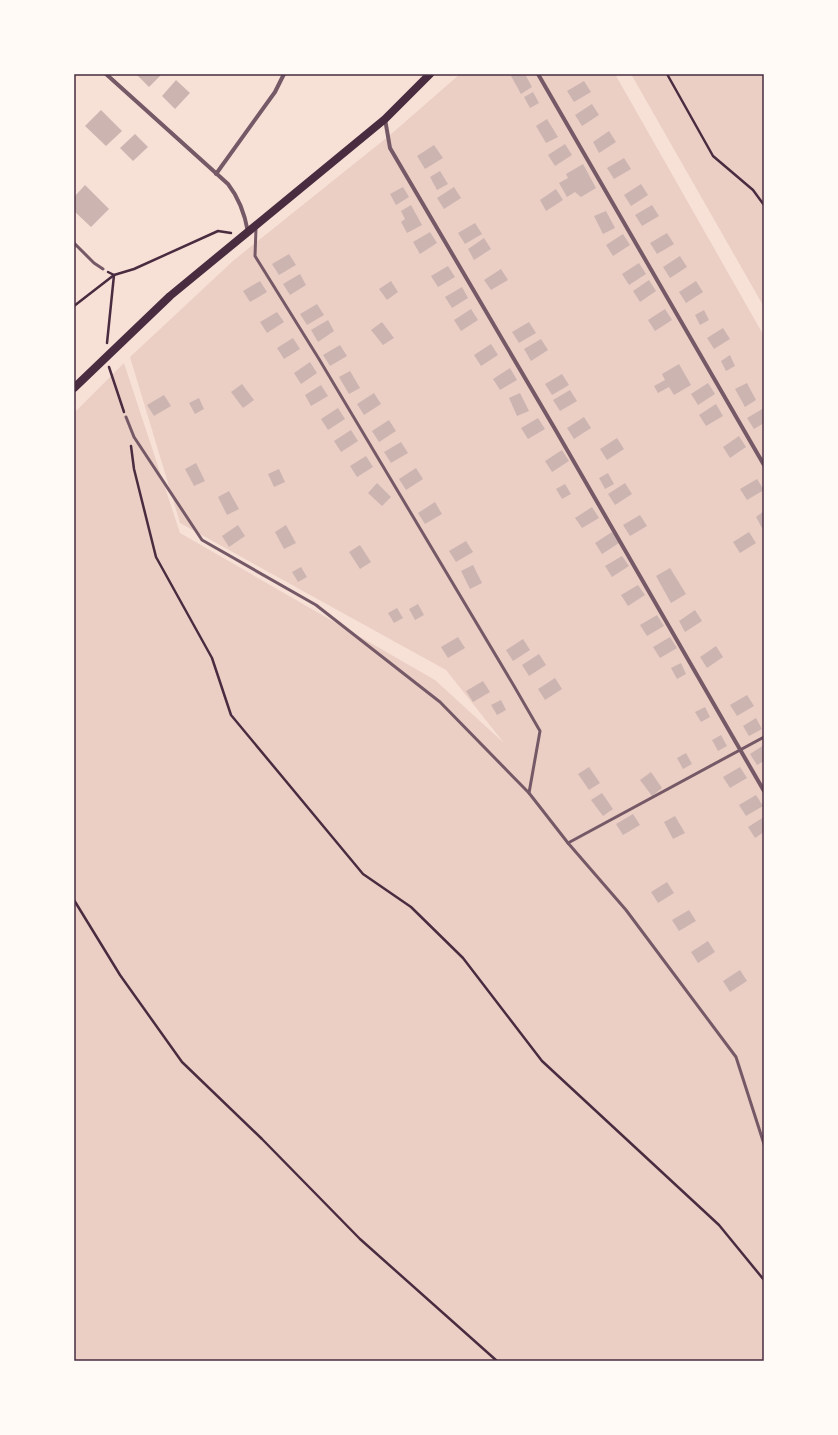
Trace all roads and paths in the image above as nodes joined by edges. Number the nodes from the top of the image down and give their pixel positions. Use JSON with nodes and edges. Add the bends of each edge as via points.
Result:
{"nodes":[{"id":1,"x":106,"y":74,"type":"edge"},
{"id":2,"x":284,"y":74,"type":"edge"},
{"id":3,"x":430,"y":74,"type":"edge"},
{"id":4,"x":538,"y":74,"type":"edge"},
{"id":5,"x":667,"y":74,"type":"edge"},
{"id":6,"x":385,"y":119,"type":"junction"},
{"id":7,"x":216,"y":174,"type":"junction"},
{"id":8,"x":764,"y":205,"type":"edge"},
{"id":9,"x":256,"y":226,"type":"junction"},
{"id":10,"x":246,"y":233,"type":"junction"},
{"id":11,"x":74,"y":243,"type":"edge"},
{"id":12,"x":103,"y":269,"type":"joint"},
{"id":13,"x":114,"y":275,"type":"junction"},
{"id":14,"x":74,"y":306,"type":"edge"},
{"id":15,"x":106,"y":358,"type":"junction"},
{"id":16,"x":74,"y":388,"type":"edge"},
{"id":17,"x":126,"y":417,"type":"joint"},
{"id":18,"x":130,"y":439,"type":"dead end"},
{"id":19,"x":764,"y":465,"type":"edge"},
{"id":20,"x":764,"y":737,"type":"edge"},
{"id":21,"x":741,"y":750,"type":"junction"},
{"id":22,"x":764,"y":791,"type":"edge"},
{"id":23,"x":529,"y":793,"type":"junction"},
{"id":24,"x":568,"y":843,"type":"junction"},
{"id":25,"x":74,"y":900,"type":"edge"},
{"id":26,"x":764,"y":1144,"type":"edge"},
{"id":27,"x":764,"y":1280,"type":"edge"},
{"id":28,"x":497,"y":1361,"type":"edge"}],
"edges":[{"from":1,"to":7,"type":"street"},
{"from":2,"to":7,"type":"street","via":[[275,92]]},
{"from":3,"to":6,"type":"main road"},
{"from":4,"to":19,"type":"street"},
{"from":5,"to":8,"type":"path","via":[[713,156],[753,190]]},
{"from":6,"to":9,"type":"main road"},
{"from":6,"to":21,"type":"street","via":[[390,148]]},
{"from":7,"to":10,"type":"street","via":[[233,190],[246,218]]},
{"from":9,"to":10,"type":"main road"},
{"from":9,"to":23,"type":"lane","via":[[255,256],[540,731]]},
{"from":10,"to":13,"type":"path","via":[[218,231],[134,269]]},
{"from":10,"to":15,"type":"main road","via":[[170,296]]},
{"from":11,"to":12,"type":"lane"},
{"from":12,"to":13,"type":"path"},
{"from":13,"to":14,"type":"path"},
{"from":13,"to":15,"type":"path"},
{"from":15,"to":16,"type":"main road"},
{"from":15,"to":17,"type":"path"},
{"from":17,"to":23,"type":"lane","via":[[134,438],[202,540],[316,605],[440,702]]},
{"from":18,"to":27,"type":"path","via":[[134,469],[156,557],[212,658],[231,715],[363,874],[411,906],[464,958],[542,1062],[719,1225]]},
{"from":20,"to":21,"type":"lane"},
{"from":21,"to":22,"type":"street"},
{"from":21,"to":24,"type":"lane"},
{"from":23,"to":24,"type":"lane"},
{"from":24,"to":26,"type":"lane","via":[[626,910],[736,1057]]},
{"from":25,"to":28,"type":"path","via":[[120,974],[182,1062],[360,1239]]}]}
